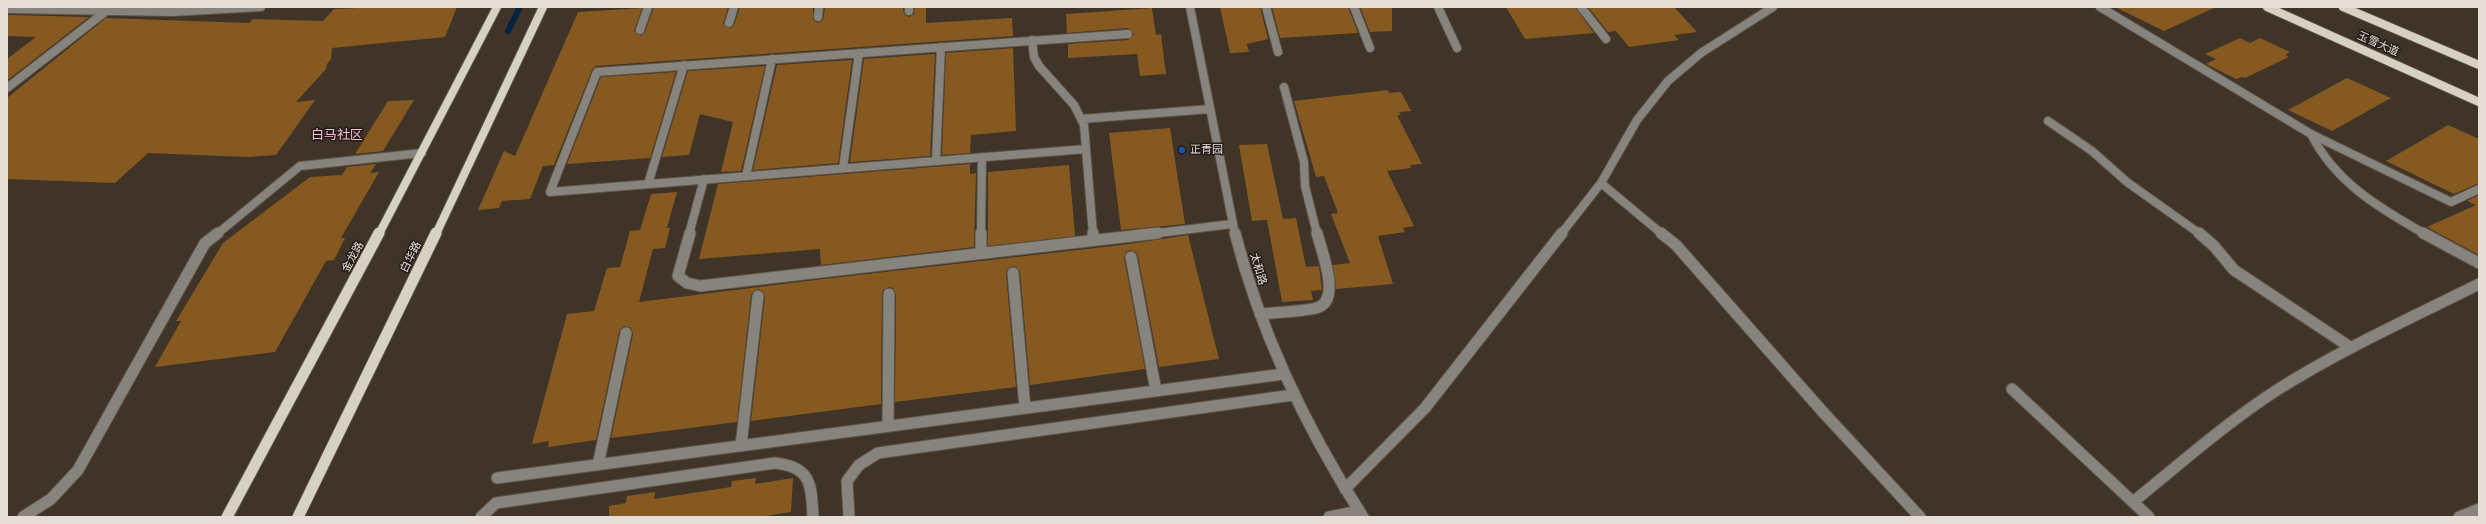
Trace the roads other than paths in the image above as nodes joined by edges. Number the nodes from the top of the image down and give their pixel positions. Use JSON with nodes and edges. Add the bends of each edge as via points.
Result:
{"nodes":[{"id":1,"x":261,"y":7,"type":"edge"},
{"id":2,"x":497,"y":7,"type":"edge"},
{"id":3,"x":543,"y":7,"type":"edge"},
{"id":4,"x":648,"y":7,"type":"edge"},
{"id":5,"x":734,"y":7,"type":"edge"},
{"id":6,"x":820,"y":7,"type":"edge"},
{"id":7,"x":1190,"y":7,"type":"edge"},
{"id":8,"x":1266,"y":7,"type":"edge"},
{"id":9,"x":1354,"y":7,"type":"edge"},
{"id":10,"x":1438,"y":7,"type":"edge"},
{"id":11,"x":1581,"y":7,"type":"edge"},
{"id":12,"x":1773,"y":7,"type":"edge"},
{"id":13,"x":2100,"y":7,"type":"edge"},
{"id":14,"x":2267,"y":7,"type":"edge"},
{"id":15,"x":2343,"y":7,"type":"edge"},
{"id":16,"x":9,"y":9,"type":"dead end"},
{"id":17,"x":122,"y":9,"type":"edge"},
{"id":18,"x":105,"y":12,"type":"junction"},
{"id":19,"x":818,"y":17,"type":"dead end"},
{"id":20,"x":729,"y":23,"type":"dead end"},
{"id":21,"x":640,"y":30,"type":"dead end"},
{"id":22,"x":1128,"y":34,"type":"dead end"},
{"id":23,"x":1606,"y":39,"type":"dead end"},
{"id":24,"x":1032,"y":40,"type":"junction"},
{"id":25,"x":941,"y":47,"type":"junction"},
{"id":26,"x":1370,"y":48,"type":"dead end"},
{"id":27,"x":1457,"y":48,"type":"dead end"},
{"id":28,"x":1278,"y":52,"type":"dead end"},
{"id":29,"x":859,"y":53,"type":"junction"},
{"id":30,"x":772,"y":59,"type":"junction"},
{"id":31,"x":684,"y":65,"type":"junction"},
{"id":32,"x":2479,"y":65,"type":"edge"},
{"id":33,"x":1284,"y":87,"type":"dead end"},
{"id":34,"x":7,"y":88,"type":"edge"},
{"id":35,"x":2479,"y":102,"type":"edge"},
{"id":36,"x":1210,"y":110,"type":"junction"},
{"id":37,"x":1081,"y":119,"type":"junction"},
{"id":38,"x":2048,"y":121,"type":"dead end"},
{"id":39,"x":2311,"y":134,"type":"junction"},
{"id":40,"x":1086,"y":149,"type":"junction"},
{"id":41,"x":422,"y":153,"type":"junction"},
{"id":42,"x":982,"y":157,"type":"junction"},
{"id":43,"x":936,"y":161,"type":"junction"},
{"id":44,"x":843,"y":168,"type":"junction"},
{"id":45,"x":746,"y":176,"type":"junction"},
{"id":46,"x":704,"y":179,"type":"junction"},
{"id":47,"x":1601,"y":183,"type":"junction"},
{"id":48,"x":648,"y":184,"type":"junction"},
{"id":49,"x":2479,"y":189,"type":"edge"},
{"id":50,"x":1232,"y":224,"type":"junction"},
{"id":51,"x":1094,"y":240,"type":"junction"},
{"id":52,"x":981,"y":253,"type":"junction"},
{"id":53,"x":1131,"y":257,"type":"dead end"},
{"id":54,"x":2479,"y":263,"type":"edge"},
{"id":55,"x":1013,"y":273,"type":"dead end"},
{"id":56,"x":2479,"y":284,"type":"edge"},
{"id":57,"x":889,"y":294,"type":"dead end"},
{"id":58,"x":758,"y":296,"type":"dead end"},
{"id":59,"x":1260,"y":314,"type":"junction"},
{"id":60,"x":626,"y":332,"type":"dead end"},
{"id":61,"x":2350,"y":347,"type":"junction"},
{"id":62,"x":1284,"y":374,"type":"junction"},
{"id":63,"x":2012,"y":389,"type":"dead end"},
{"id":64,"x":1156,"y":391,"type":"junction"},
{"id":65,"x":1293,"y":396,"type":"junction"},
{"id":66,"x":1025,"y":408,"type":"junction"},
{"id":67,"x":888,"y":426,"type":"junction"},
{"id":68,"x":741,"y":446,"type":"junction"},
{"id":69,"x":598,"y":465,"type":"junction"},
{"id":70,"x":497,"y":478,"type":"dead end"},
{"id":71,"x":1345,"y":489,"type":"junction"},
{"id":72,"x":2133,"y":502,"type":"junction"},
{"id":73,"x":2479,"y":508,"type":"edge"},
{"id":74,"x":1361,"y":514,"type":"edge"},
{"id":75,"x":23,"y":517,"type":"edge"},
{"id":76,"x":228,"y":517,"type":"edge"},
{"id":77,"x":298,"y":517,"type":"edge"},
{"id":78,"x":481,"y":517,"type":"edge"},
{"id":79,"x":813,"y":517,"type":"edge"},
{"id":80,"x":849,"y":517,"type":"edge"},
{"id":81,"x":1329,"y":517,"type":"edge"},
{"id":82,"x":1920,"y":517,"type":"edge"},
{"id":83,"x":2149,"y":517,"type":"edge"},
{"id":84,"x":2459,"y":517,"type":"edge"}],
"edges":[{"from":1,"to":17,"type":"street","via":[[172,12]]},
{"from":2,"to":41,"type":"main road","name":"金龙路"},
{"from":3,"to":77,"type":"main road","name":"白华路","via":[[497,108]]},
{"from":4,"to":21,"type":"street"},
{"from":5,"to":20,"type":"street"},
{"from":6,"to":19,"type":"street"},
{"from":7,"to":36,"type":"street","name":"太和路"},
{"from":8,"to":28,"type":"street"},
{"from":9,"to":26,"type":"street"},
{"from":10,"to":27,"type":"street"},
{"from":11,"to":23,"type":"street"},
{"from":12,"to":47,"type":"street","via":[[1719,40],[1668,81],[1637,120]]},
{"from":13,"to":39,"type":"street"},
{"from":14,"to":35,"type":"main road","name":"玉雪大道"},
{"from":15,"to":32,"type":"main road","name":"玉雪大道"},
{"from":16,"to":18,"type":"street"},
{"from":17,"to":18,"type":"street"},
{"from":18,"to":34,"type":"street"},
{"from":22,"to":24,"type":"street"},
{"from":24,"to":25,"type":"street"},
{"from":24,"to":37,"type":"street","via":[[1034,57],[1039,66],[1074,105]]},
{"from":25,"to":29,"type":"street"},
{"from":25,"to":43,"type":"street"},
{"from":29,"to":30,"type":"street"},
{"from":29,"to":44,"type":"street"},
{"from":30,"to":31,"type":"street"},
{"from":30,"to":45,"type":"street"},
{"from":31,"to":48,"type":"street"},
{"from":31,"to":48,"type":"street","via":[[596,72],[550,192]]},
{"from":33,"to":59,"type":"street","via":[[1304,162],[1304,186],[1331,288],[1328,299],[1319,307]]},
{"from":36,"to":37,"type":"street"},
{"from":36,"to":50,"type":"street","name":"太和路"},
{"from":37,"to":40,"type":"street"},
{"from":38,"to":61,"type":"street","via":[[2092,151],[2126,182],[2202,235],[2234,270]]},
{"from":39,"to":49,"type":"street","via":[[2450,202]]},
{"from":39,"to":54,"type":"street","via":[[2321,155],[2360,193],[2381,208]]},
{"from":40,"to":42,"type":"street"},
{"from":40,"to":51,"type":"street"},
{"from":41,"to":75,"type":"street","via":[[300,166],[205,242],[78,470],[51,499]]},
{"from":41,"to":76,"type":"main road","name":"金龙路"},
{"from":42,"to":43,"type":"street"},
{"from":42,"to":52,"type":"street"},
{"from":43,"to":44,"type":"street"},
{"from":44,"to":45,"type":"street"},
{"from":45,"to":46,"type":"street"},
{"from":46,"to":48,"type":"street"},
{"from":46,"to":52,"type":"street","via":[[678,276],[693,285]]},
{"from":47,"to":71,"type":"street","via":[[1425,408]]},
{"from":47,"to":82,"type":"street","via":[[1676,245],[1822,411]]},
{"from":50,"to":51,"type":"street"},
{"from":50,"to":59,"type":"street","name":"太和路"},
{"from":51,"to":52,"type":"street"},
{"from":53,"to":64,"type":"street"},
{"from":55,"to":66,"type":"street"},
{"from":56,"to":61,"type":"street"},
{"from":57,"to":67,"type":"street"},
{"from":58,"to":68,"type":"street"},
{"from":59,"to":62,"type":"street","name":"太和路"},
{"from":60,"to":69,"type":"street"},
{"from":61,"to":72,"type":"street","via":[[2275,392],[2232,422]]},
{"from":62,"to":64,"type":"street"},
{"from":62,"to":65,"type":"street","name":"太和路"},
{"from":63,"to":72,"type":"street"},
{"from":64,"to":66,"type":"street"},
{"from":65,"to":71,"type":"street","name":"太和路"},
{"from":65,"to":80,"type":"street","via":[[878,453],[859,465],[847,481]]},
{"from":66,"to":67,"type":"street"},
{"from":67,"to":68,"type":"street"},
{"from":68,"to":69,"type":"street"},
{"from":69,"to":70,"type":"street"},
{"from":71,"to":74,"type":"street","name":"太和路"},
{"from":72,"to":83,"type":"street"},
{"from":73,"to":84,"type":"street"},
{"from":74,"to":81,"type":"street"},
{"from":78,"to":79,"type":"street","via":[[496,503],[776,463],[796,466],[808,476],[811,483]]}]}
